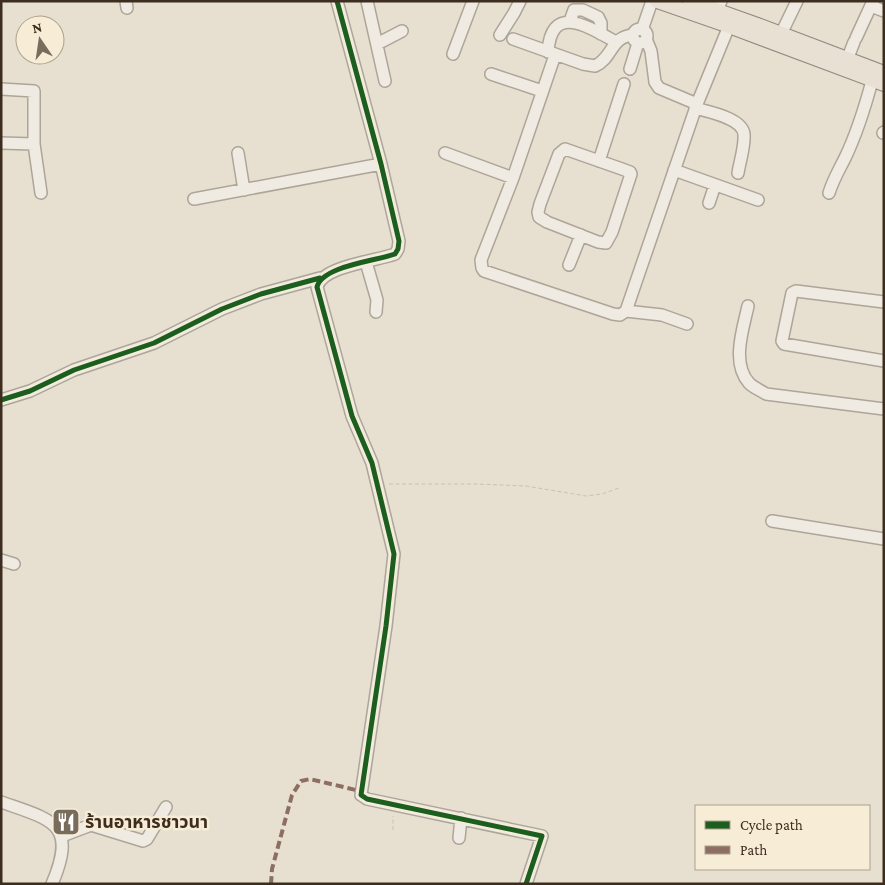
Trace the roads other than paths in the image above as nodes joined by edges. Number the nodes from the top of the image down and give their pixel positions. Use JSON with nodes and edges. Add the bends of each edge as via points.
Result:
{"nodes":[{"id":1,"x":337,"y":1,"type":"edge"},
{"id":2,"x":367,"y":1,"type":"edge"},
{"id":3,"x":472,"y":1,"type":"edge"},
{"id":4,"x":520,"y":1,"type":"edge"},
{"id":5,"x":652,"y":1,"type":"edge"},
{"id":6,"x":657,"y":1,"type":"edge"},
{"id":7,"x":690,"y":1,"type":"edge"},
{"id":8,"x":797,"y":1,"type":"edge"},
{"id":9,"x":872,"y":3,"type":"edge"},
{"id":10,"x":719,"y":6,"type":"edge"},
{"id":11,"x":884,"y":10,"type":"edge"},
{"id":12,"x":729,"y":26,"type":"junction"},
{"id":13,"x":402,"y":31,"type":"dead end"},
{"id":14,"x":781,"y":34,"type":"junction"},
{"id":15,"x":500,"y":35,"type":"dead end"},
{"id":16,"x":640,"y":37,"type":"junction"},
{"id":17,"x":513,"y":39,"type":"dead end"},
{"id":18,"x":616,"y":42,"type":"junction"},
{"id":19,"x":377,"y":44,"type":"junction"},
{"id":20,"x":453,"y":54,"type":"dead end"},
{"id":21,"x":552,"y":54,"type":"junction"},
{"id":22,"x":848,"y":60,"type":"junction"},
{"id":23,"x":630,"y":69,"type":"dead end"},
{"id":24,"x":491,"y":74,"type":"dead end"},
{"id":25,"x":880,"y":80,"type":"edge"},
{"id":26,"x":385,"y":81,"type":"dead end"},
{"id":27,"x":624,"y":84,"type":"dead end"},
{"id":28,"x":1,"y":89,"type":"edge"},
{"id":29,"x":542,"y":92,"type":"junction"},
{"id":30,"x":696,"y":106,"type":"junction"},
{"id":31,"x":1,"y":143,"type":"edge"},
{"id":32,"x":34,"y":144,"type":"junction"},
{"id":33,"x":446,"y":152,"type":"dead end"},
{"id":34,"x":238,"y":153,"type":"dead end"},
{"id":35,"x":599,"y":161,"type":"junction"},
{"id":36,"x":381,"y":164,"type":"junction"},
{"id":37,"x":674,"y":170,"type":"junction"},
{"id":38,"x":738,"y":172,"type":"dead end"},
{"id":39,"x":512,"y":178,"type":"junction"},
{"id":40,"x":715,"y":184,"type":"junction"},
{"id":41,"x":244,"y":190,"type":"junction"},
{"id":42,"x":829,"y":192,"type":"dead end"},
{"id":43,"x":41,"y":193,"type":"dead end"},
{"id":44,"x":194,"y":199,"type":"dead end"},
{"id":45,"x":758,"y":200,"type":"dead end"},
{"id":46,"x":709,"y":203,"type":"dead end"},
{"id":47,"x":581,"y":235,"type":"junction"},
{"id":48,"x":366,"y":262,"type":"junction"},
{"id":49,"x":569,"y":265,"type":"dead end"},
{"id":50,"x":320,"y":278,"type":"junction"},
{"id":51,"x":884,"y":302,"type":"edge"},
{"id":52,"x":748,"y":306,"type":"dead end"},
{"id":53,"x":626,"y":311,"type":"junction"},
{"id":54,"x":376,"y":312,"type":"dead end"},
{"id":55,"x":687,"y":324,"type":"dead end"},
{"id":56,"x":884,"y":361,"type":"edge"},
{"id":57,"x":1,"y":400,"type":"edge"},
{"id":58,"x":884,"y":409,"type":"edge"},
{"id":59,"x":772,"y":521,"type":"dead end"},
{"id":60,"x":884,"y":539,"type":"edge"},
{"id":61,"x":1,"y":560,"type":"edge"},
{"id":62,"x":14,"y":564,"type":"dead end"},
{"id":63,"x":1,"y":802,"type":"edge"},
{"id":64,"x":166,"y":807,"type":"dead end"},
{"id":65,"x":461,"y":818,"type":"junction"},
{"id":66,"x":62,"y":836,"type":"junction"},
{"id":67,"x":459,"y":838,"type":"dead end"},
{"id":68,"x":52,"y":884,"type":"edge"},
{"id":69,"x":526,"y":884,"type":"edge"}],
"edges":[{"from":1,"to":36,"type":"street"},
{"from":2,"to":19,"type":"street"},
{"from":3,"to":20,"type":"street"},
{"from":4,"to":15,"type":"street"},
{"from":5,"to":16,"type":"street"},
{"from":6,"to":12,"type":"main road"},
{"from":7,"to":10,"type":"main road"},
{"from":8,"to":14,"type":"street"},
{"from":9,"to":11,"type":"street"},
{"from":9,"to":22,"type":"street"},
{"from":10,"to":14,"type":"main road"},
{"from":12,"to":25,"type":"main road"},
{"from":12,"to":30,"type":"street"},
{"from":13,"to":19,"type":"street"},
{"from":14,"to":22,"type":"main road"},
{"from":16,"to":18,"type":"street","via":[[622,37]]},
{"from":16,"to":23,"type":"street"},
{"from":16,"to":30,"type":"street","via":[[651,51],[655,82],[659,88]]},
{"from":17,"to":21,"type":"street"},
{"from":18,"to":21,"type":"street","via":[[605,60],[595,66]]},
{"from":18,"to":21,"type":"street","via":[[601,34],[598,17],[583,10],[574,10],[570,22],[563,23],[550,35]]},
{"from":19,"to":26,"type":"street"},
{"from":21,"to":29,"type":"street"},
{"from":22,"to":25,"type":"main road"},
{"from":24,"to":29,"type":"street"},
{"from":25,"to":42,"type":"street"},
{"from":27,"to":35,"type":"street"},
{"from":28,"to":32,"type":"street","via":[[34,90]]},
{"from":29,"to":39,"type":"street"},
{"from":30,"to":37,"type":"street"},
{"from":30,"to":38,"type":"street","via":[[737,122],[742,128],[744,143]]},
{"from":31,"to":32,"type":"street"},
{"from":32,"to":43,"type":"street"},
{"from":33,"to":39,"type":"street"},
{"from":34,"to":41,"type":"street"},
{"from":35,"to":47,"type":"street","via":[[630,172],[631,177],[608,241],[603,243]]},
{"from":35,"to":47,"type":"street","via":[[562,150],[538,212],[542,219]]},
{"from":36,"to":41,"type":"street"},
{"from":36,"to":48,"type":"street","via":[[397,230],[398,249],[394,254]]},
{"from":37,"to":40,"type":"street"},
{"from":37,"to":53,"type":"street"},
{"from":39,"to":53,"type":"street","via":[[481,260],[484,271],[616,315]]},
{"from":40,"to":45,"type":"street"},
{"from":40,"to":46,"type":"street"},
{"from":41,"to":44,"type":"street"},
{"from":47,"to":49,"type":"street"},
{"from":48,"to":50,"type":"street"},
{"from":48,"to":54,"type":"street"},
{"from":50,"to":57,"type":"street","via":[[261,294],[222,309],[154,344],[74,370],[30,391]]},
{"from":50,"to":65,"type":"street","via":[[317,292],[352,416],[367,448],[378,484],[392,541],[394,568],[361,795],[367,799]]},
{"from":51,"to":56,"type":"street","via":[[796,291],[792,293],[782,341],[784,344]]},
{"from":52,"to":58,"type":"street","via":[[740,354],[742,370],[753,386],[766,394]]},
{"from":53,"to":55,"type":"street","via":[[662,315]]},
{"from":59,"to":60,"type":"street"},
{"from":61,"to":62,"type":"street"},
{"from":63,"to":66,"type":"street","via":[[42,816]]},
{"from":64,"to":66,"type":"street","via":[[148,839],[143,841],[90,825]]},
{"from":65,"to":67,"type":"street"},
{"from":65,"to":69,"type":"street","via":[[542,836]]},
{"from":66,"to":68,"type":"street","via":[[59,866]]}]}
